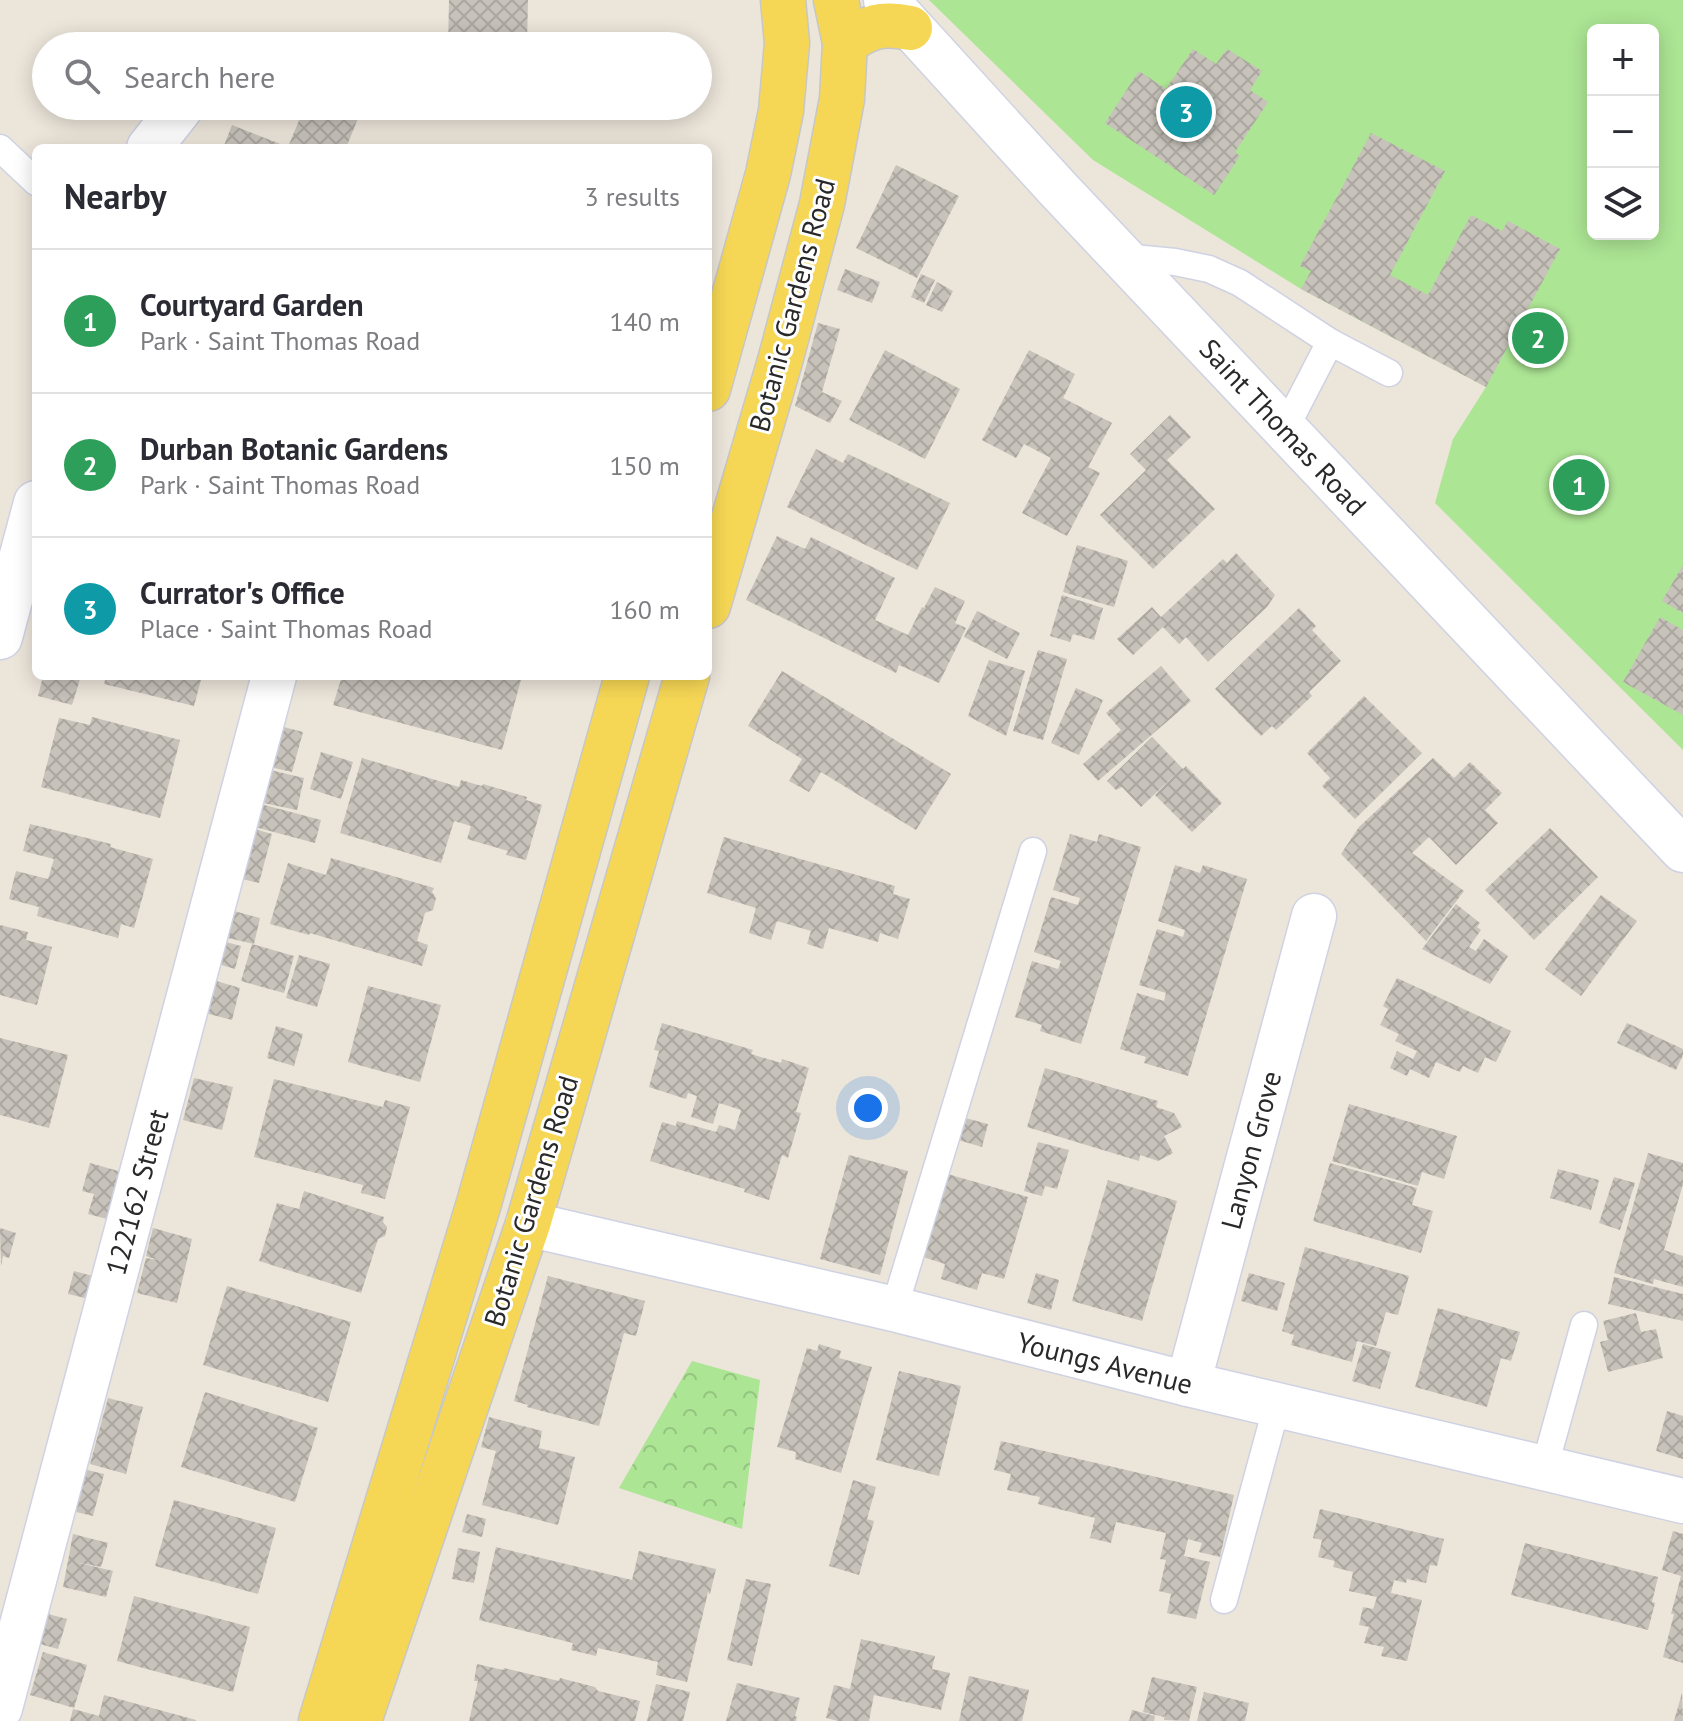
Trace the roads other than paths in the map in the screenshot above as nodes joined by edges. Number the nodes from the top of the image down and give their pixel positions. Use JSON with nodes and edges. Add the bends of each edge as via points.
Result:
{"nodes":[{"id":1,"x":783,"y":0,"type":"edge"},
{"id":2,"x":836,"y":0,"type":"edge"},
{"id":3,"x":898,"y":14,"type":"edge"},
{"id":4,"x":845,"y":43,"type":"junction"},
{"id":5,"x":171,"y":120,"type":"edge"},
{"id":6,"x":152,"y":144,"type":"edge"},
{"id":7,"x":0,"y":148,"type":"edge"},
{"id":8,"x":32,"y":178,"type":"edge"},
{"id":9,"x":1122,"y":257,"type":"junction"},
{"id":10,"x":1330,"y":342,"type":"junction"},
{"id":11,"x":1389,"y":373,"type":"dead end"},
{"id":12,"x":712,"y":375,"type":"edge"},
{"id":13,"x":1285,"y":429,"type":"junction"},
{"id":14,"x":32,"y":518,"type":"edge"},
{"id":15,"x":712,"y":592,"type":"edge"},
{"id":16,"x":0,"y":637,"type":"edge"},
{"id":17,"x":273,"y":680,"type":"edge"},
{"id":18,"x":626,"y":680,"type":"edge"},
{"id":19,"x":686,"y":680,"type":"edge"},
{"id":20,"x":1683,"y":850,"type":"edge"},
{"id":21,"x":1033,"y":851,"type":"dead end"},
{"id":22,"x":1314,"y":916,"type":"dead end"},
{"id":23,"x":528,"y":1224,"type":"junction"},
{"id":24,"x":894,"y":1309,"type":"junction"},
{"id":25,"x":1584,"y":1325,"type":"dead end"},
{"id":26,"x":1188,"y":1384,"type":"junction"},
{"id":27,"x":1277,"y":1405,"type":"junction"},
{"id":28,"x":1544,"y":1469,"type":"junction"},
{"id":29,"x":1683,"y":1501,"type":"edge"},
{"id":30,"x":1224,"y":1600,"type":"dead end"},
{"id":31,"x":0,"y":1708,"type":"edge"},
{"id":32,"x":321,"y":1721,"type":"edge"},
{"id":33,"x":359,"y":1721,"type":"edge"}],
"edges":[{"from":1,"to":12,"type":"main road","name":"Botanic Gardens Road","via":[[787,43],[781,111]]},
{"from":2,"to":4,"type":"main road","name":"Botanic Gardens Road"},
{"from":3,"to":4,"type":"main road","via":[[891,24],[873,26]]},
{"from":3,"to":9,"type":"street","name":"Saint Thomas Road"},
{"from":4,"to":15,"type":"main road","name":"Botanic Gardens Road","via":[[842,99],[822,204]]},
{"from":5,"to":6,"type":"street"},
{"from":7,"to":8,"type":"lane"},
{"from":9,"to":10,"type":"lane","via":[[1209,269],[1240,283]]},
{"from":9,"to":13,"type":"street","name":"Saint Thomas Road"},
{"from":10,"to":11,"type":"lane"},
{"from":10,"to":13,"type":"lane"},
{"from":13,"to":20,"type":"street","name":"Saint Thomas Road"},
{"from":14,"to":16,"type":"street"},
{"from":17,"to":31,"type":"street","name":"122162 Street"},
{"from":18,"to":32,"type":"main road","name":"Botanic Gardens Road","via":[[479,1203]]},
{"from":19,"to":23,"type":"main road","name":"Botanic Gardens Road"},
{"from":21,"to":24,"type":"lane"},
{"from":22,"to":26,"type":"street","name":"Lanyon Grove"},
{"from":23,"to":24,"type":"street","name":"Youngs Avenue"},
{"from":23,"to":33,"type":"main road","name":"Botanic Gardens Road"},
{"from":24,"to":26,"type":"street","name":"Youngs Avenue"},
{"from":25,"to":28,"type":"lane"},
{"from":26,"to":27,"type":"street","name":"Youngs Avenue"},
{"from":27,"to":28,"type":"street","name":"Youngs Avenue"},
{"from":27,"to":30,"type":"lane"},
{"from":28,"to":29,"type":"street","name":"Youngs Avenue"}]}
